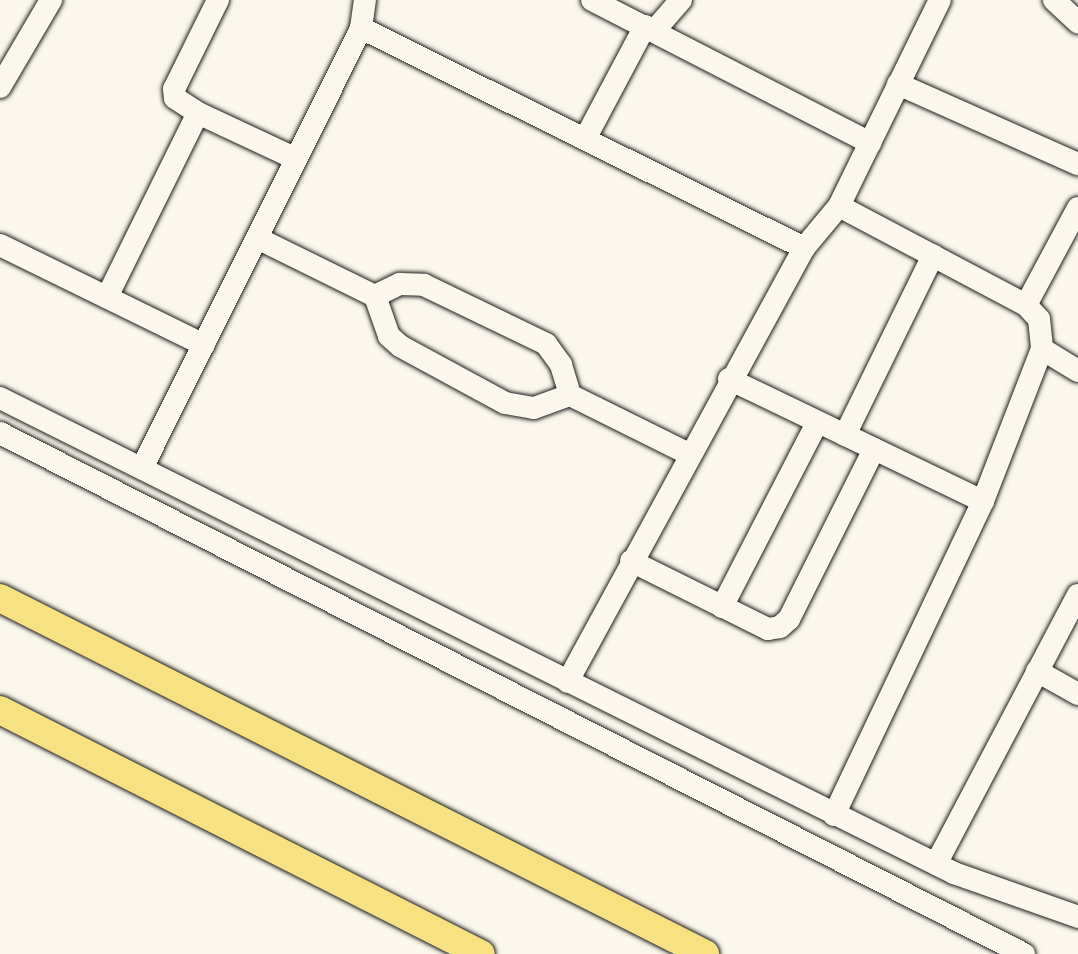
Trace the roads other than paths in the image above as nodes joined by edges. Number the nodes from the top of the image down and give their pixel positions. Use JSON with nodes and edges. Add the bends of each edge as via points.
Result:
{"nodes":[{"id":1,"x":51,"y":0,"type":"edge"},
{"id":2,"x":218,"y":0,"type":"edge"},
{"id":3,"x":365,"y":0,"type":"edge"},
{"id":4,"x":592,"y":0,"type":"edge"},
{"id":5,"x":681,"y":0,"type":"edge"},
{"id":6,"x":940,"y":0,"type":"edge"},
{"id":7,"x":1054,"y":0,"type":"edge"},
{"id":8,"x":1078,"y":22,"type":"edge"},
{"id":9,"x":361,"y":28,"type":"junction"},
{"id":10,"x":649,"y":28,"type":"junction"},
{"id":11,"x":898,"y":84,"type":"junction"},
{"id":12,"x":0,"y":87,"type":"edge"},
{"id":13,"x":198,"y":113,"type":"junction"},
{"id":14,"x":585,"y":139,"type":"junction"},
{"id":15,"x":870,"y":143,"type":"junction"},
{"id":16,"x":296,"y":159,"type":"junction"},
{"id":17,"x":1078,"y":164,"type":"edge"},
{"id":18,"x":839,"y":206,"type":"junction"},
{"id":19,"x":1078,"y":208,"type":"edge"},
{"id":20,"x":257,"y":238,"type":"junction"},
{"id":21,"x":0,"y":245,"type":"edge"},
{"id":22,"x":804,"y":248,"type":"junction"},
{"id":23,"x":933,"y":255,"type":"junction"},
{"id":24,"x":375,"y":296,"type":"junction"},
{"id":25,"x":107,"y":297,"type":"junction"},
{"id":26,"x":1026,"y":305,"type":"junction"},
{"id":27,"x":204,"y":345,"type":"junction"},
{"id":28,"x":1042,"y":349,"type":"junction"},
{"id":29,"x":1078,"y":371,"type":"edge"},
{"id":30,"x":729,"y":379,"type":"junction"},
{"id":31,"x":570,"y":395,"type":"junction"},
{"id":32,"x":0,"y":398,"type":"edge"},
{"id":33,"x":817,"y":423,"type":"junction"},
{"id":34,"x":0,"y":433,"type":"edge"},
{"id":35,"x":845,"y":435,"type":"junction"},
{"id":36,"x":874,"y":449,"type":"junction"},
{"id":37,"x":689,"y":454,"type":"junction"},
{"id":38,"x":142,"y":468,"type":"junction"},
{"id":39,"x":982,"y":501,"type":"junction"},
{"id":40,"x":631,"y":561,"type":"junction"},
{"id":41,"x":0,"y":598,"type":"edge"},
{"id":42,"x":1077,"y":600,"type":"edge"},
{"id":43,"x":722,"y":607,"type":"junction"},
{"id":44,"x":1037,"y":672,"type":"junction"},
{"id":45,"x":567,"y":682,"type":"junction"},
{"id":46,"x":1078,"y":694,"type":"edge"},
{"id":47,"x":0,"y":710,"type":"edge"},
{"id":48,"x":834,"y":815,"type":"junction"},
{"id":49,"x":936,"y":864,"type":"junction"},
{"id":50,"x":1078,"y":917,"type":"edge"},
{"id":51,"x":481,"y":954,"type":"edge"},
{"id":52,"x":705,"y":954,"type":"edge"},
{"id":53,"x":1024,"y":954,"type":"edge"}],
"edges":[{"from":1,"to":12,"type":"street"},
{"from":2,"to":13,"type":"street","via":[[174,89],[174,98]]},
{"from":3,"to":9,"type":"street"},
{"from":4,"to":10,"type":"street"},
{"from":5,"to":10,"type":"street"},
{"from":6,"to":11,"type":"street"},
{"from":7,"to":8,"type":"street"},
{"from":9,"to":14,"type":"street"},
{"from":9,"to":16,"type":"street"},
{"from":10,"to":14,"type":"street"},
{"from":10,"to":15,"type":"street"},
{"from":11,"to":15,"type":"street"},
{"from":11,"to":17,"type":"street"},
{"from":13,"to":16,"type":"street"},
{"from":13,"to":25,"type":"street"},
{"from":14,"to":22,"type":"street"},
{"from":15,"to":18,"type":"street"},
{"from":16,"to":20,"type":"street"},
{"from":18,"to":22,"type":"street"},
{"from":18,"to":23,"type":"street"},
{"from":19,"to":26,"type":"street"},
{"from":20,"to":24,"type":"street"},
{"from":20,"to":27,"type":"street"},
{"from":21,"to":25,"type":"street"},
{"from":22,"to":30,"type":"street"},
{"from":23,"to":26,"type":"street"},
{"from":23,"to":35,"type":"street"},
{"from":24,"to":31,"type":"street","via":[[389,336],[400,346],[505,403],[534,408]]},
{"from":24,"to":31,"type":"street","via":[[400,284],[424,285],[546,344],[561,364]]},
{"from":25,"to":27,"type":"street"},
{"from":26,"to":28,"type":"street","via":[[1039,319]]},
{"from":27,"to":38,"type":"street"},
{"from":28,"to":29,"type":"street"},
{"from":28,"to":39,"type":"street"},
{"from":30,"to":33,"type":"street"},
{"from":30,"to":37,"type":"street"},
{"from":31,"to":37,"type":"street"},
{"from":32,"to":38,"type":"street"},
{"from":33,"to":35,"type":"street"},
{"from":33,"to":43,"type":"street"},
{"from":34,"to":53,"type":"street"},
{"from":35,"to":36,"type":"street"},
{"from":36,"to":39,"type":"street"},
{"from":36,"to":43,"type":"street","via":[[789,619],[780,627],[768,628]]},
{"from":37,"to":40,"type":"street"},
{"from":38,"to":45,"type":"street"},
{"from":39,"to":48,"type":"street"},
{"from":40,"to":43,"type":"street"},
{"from":40,"to":45,"type":"street"},
{"from":41,"to":52,"type":"main road"},
{"from":42,"to":44,"type":"street"},
{"from":44,"to":46,"type":"street"},
{"from":44,"to":49,"type":"street"},
{"from":45,"to":48,"type":"street"},
{"from":47,"to":51,"type":"main road"},
{"from":48,"to":49,"type":"street"},
{"from":49,"to":50,"type":"street"}]}
